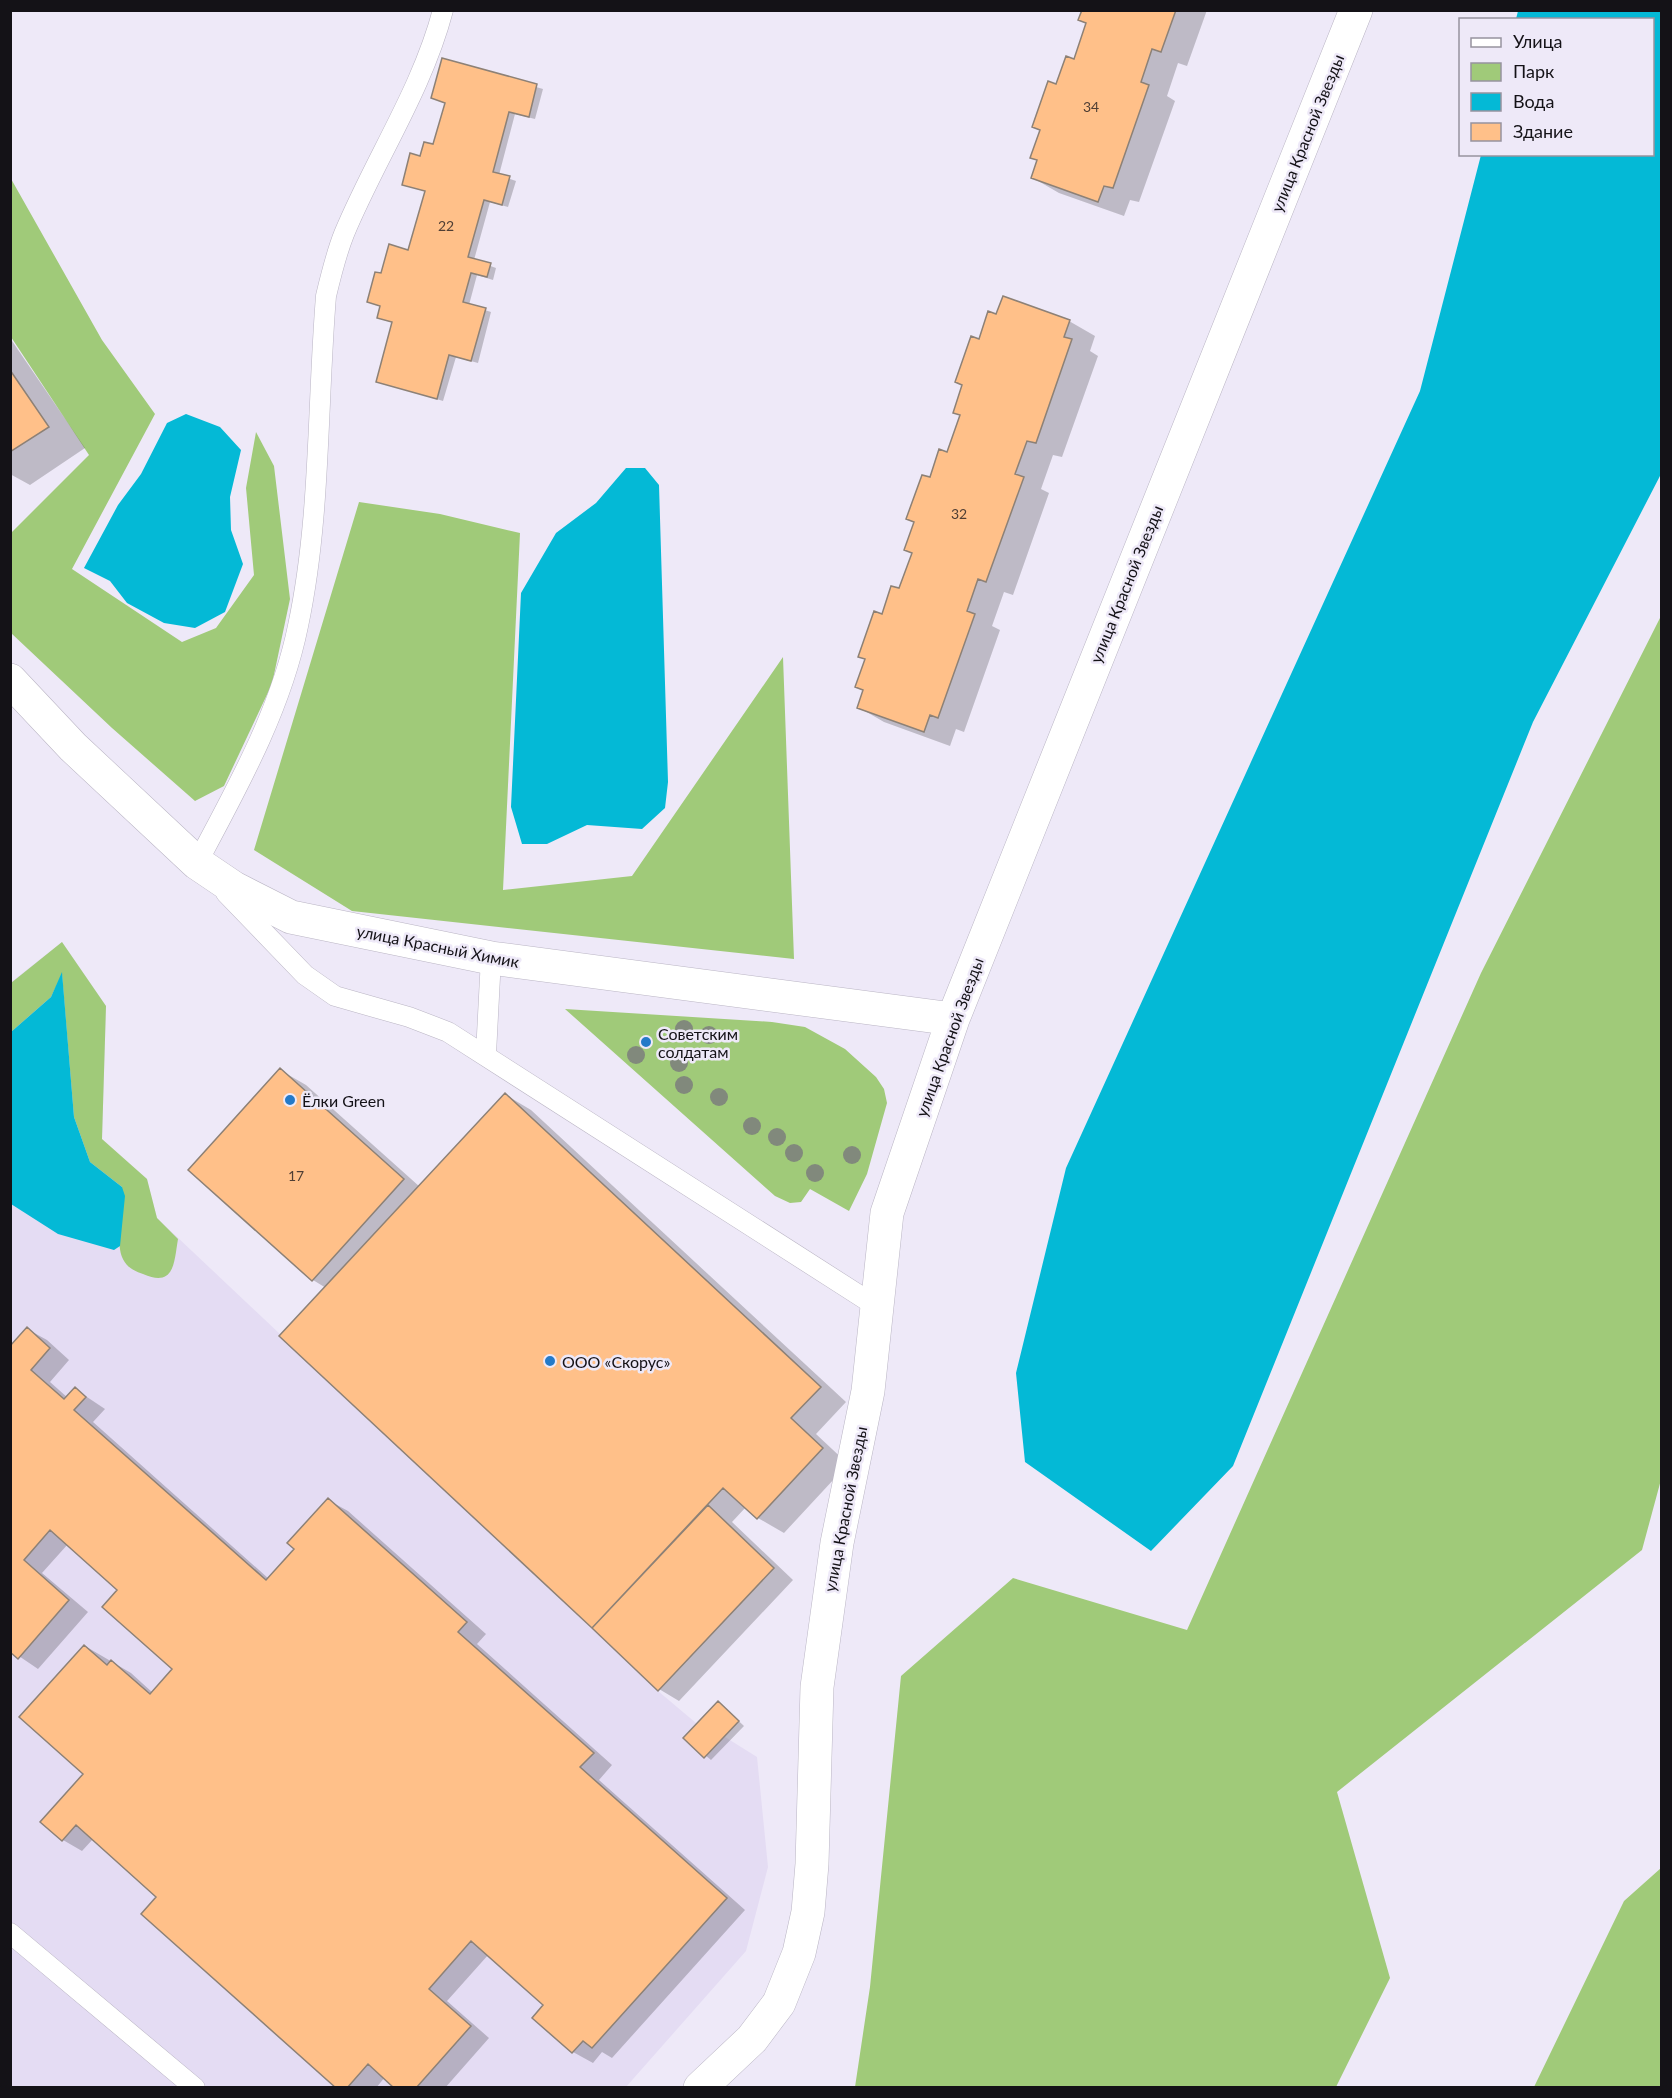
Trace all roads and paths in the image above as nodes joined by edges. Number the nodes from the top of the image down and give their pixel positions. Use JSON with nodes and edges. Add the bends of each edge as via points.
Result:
{"nodes":[{"id":1,"x":443,"y":10,"type":"edge"},
{"id":2,"x":1356,"y":10,"type":"edge"},
{"id":3,"x":10,"y":680,"type":"edge"},
{"id":4,"x":197,"y":863,"type":"junction"},
{"id":5,"x":491,"y":958,"type":"junction"},
{"id":6,"x":952,"y":1020,"type":"junction"},
{"id":7,"x":486,"y":1054,"type":"junction"},
{"id":8,"x":879,"y":1308,"type":"junction"},
{"id":9,"x":10,"y":1933,"type":"edge"},
{"id":10,"x":195,"y":2088,"type":"edge"},
{"id":11,"x":700,"y":2088,"type":"edge"}],
"edges":[{"from":1,"to":4,"type":"lane","via":[[413,92],[343,236],[333,270],[326,296],[314,504],[298,627],[262,733]]},
{"from":2,"to":6,"type":"street","name":"улица Красной Звезды"},
{"from":3,"to":4,"type":"street","name":"улица Красный Химик","via":[[73,747]]},
{"from":4,"to":5,"type":"street","name":"улица Красный Химик","via":[[234,888],[291,917]]},
{"from":4,"to":7,"type":"lane","via":[[305,975],[335,996],[409,1017],[448,1032]]},
{"from":5,"to":6,"type":"street","name":"улица Красный Химик"},
{"from":5,"to":7,"type":"lane"},
{"from":6,"to":8,"type":"street","name":"улица Красной Звезды","via":[[887,1213]]},
{"from":7,"to":8,"type":"lane"},
{"from":8,"to":11,"type":"street","name":"улица Красной Звезды","via":[[868,1391],[825,1617],[817,1687],[812,1864],[799,1953],[779,2003],[752,2039]]},
{"from":9,"to":10,"type":"lane"}]}
